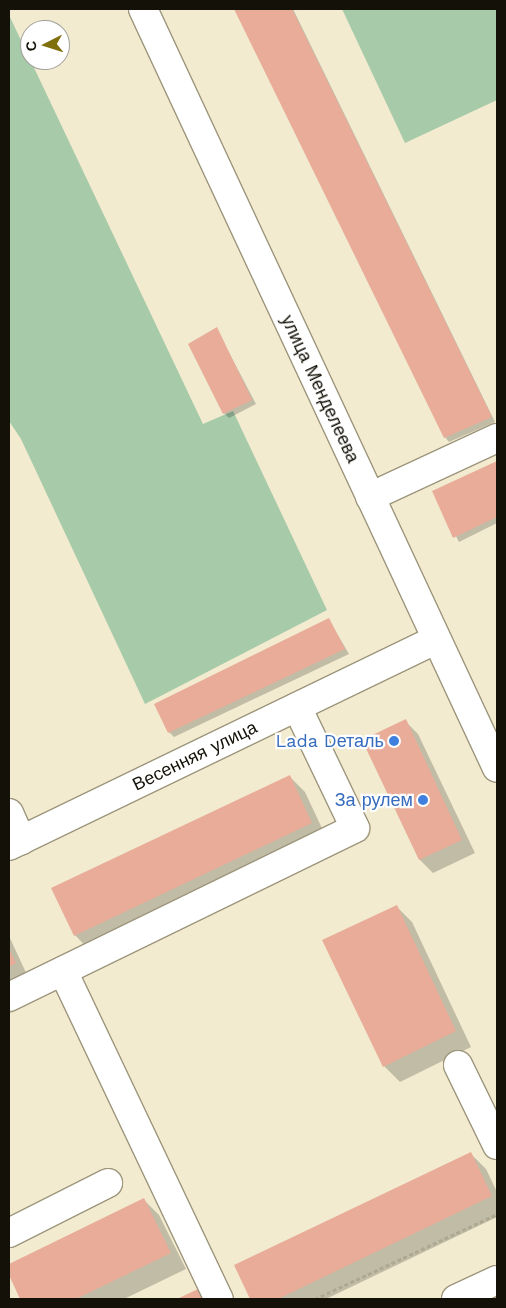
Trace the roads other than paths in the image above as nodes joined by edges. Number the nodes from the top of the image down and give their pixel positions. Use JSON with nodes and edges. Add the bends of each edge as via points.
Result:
{"nodes":[{"id":1,"x":144,"y":9,"type":"edge"},
{"id":2,"x":497,"y":438,"type":"edge"},
{"id":3,"x":370,"y":497,"type":"junction"},
{"id":4,"x":435,"y":640,"type":"junction"},
{"id":5,"x":297,"y":707,"type":"junction"},
{"id":6,"x":497,"y":768,"type":"edge"},
{"id":7,"x":9,"y":813,"type":"edge"},
{"id":8,"x":15,"y":843,"type":"edge"},
{"id":9,"x":63,"y":971,"type":"junction"},
{"id":10,"x":9,"y":997,"type":"edge"},
{"id":11,"x":458,"y":1065,"type":"dead end"},
{"id":12,"x":497,"y":1145,"type":"edge"},
{"id":13,"x":108,"y":1183,"type":"dead end"},
{"id":14,"x":9,"y":1233,"type":"edge"},
{"id":15,"x":497,"y":1280,"type":"edge"},
{"id":16,"x":219,"y":1299,"type":"edge"},
{"id":17,"x":456,"y":1299,"type":"edge"}],
"edges":[{"from":1,"to":3,"type":"street","name":"улица Менделеева"},
{"from":2,"to":3,"type":"street"},
{"from":3,"to":4,"type":"street","name":"улица Менделеева"},
{"from":4,"to":5,"type":"street","name":"Весенняя улица"},
{"from":4,"to":6,"type":"street","name":"улица Менделеева"},
{"from":5,"to":8,"type":"street","name":"Весенняя улица"},
{"from":5,"to":9,"type":"street","via":[[355,828]]},
{"from":7,"to":8,"type":"street"},
{"from":9,"to":10,"type":"street"},
{"from":9,"to":16,"type":"street"},
{"from":11,"to":12,"type":"street"},
{"from":13,"to":14,"type":"street"},
{"from":15,"to":17,"type":"street"}]}
